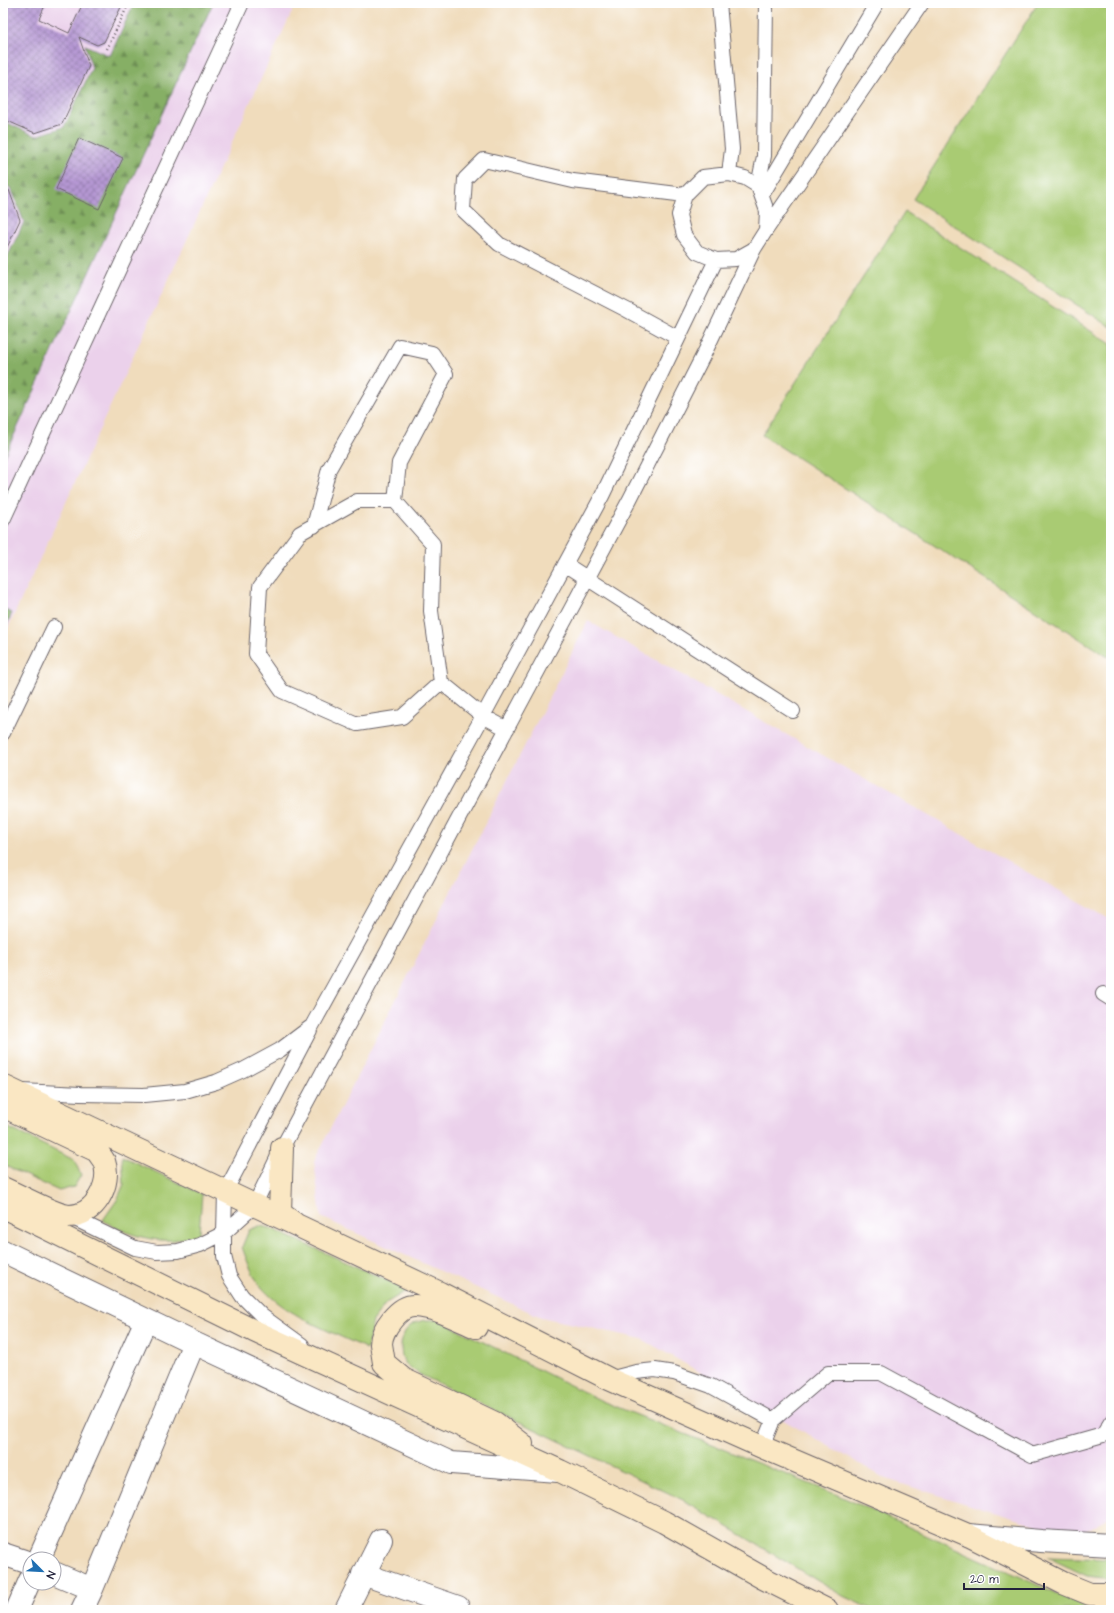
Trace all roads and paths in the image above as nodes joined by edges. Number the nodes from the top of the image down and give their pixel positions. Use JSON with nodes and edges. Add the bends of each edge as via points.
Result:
{"nodes":[{"id":1,"x":129,"y":3,"type":"edge"},
{"id":2,"x":242,"y":3,"type":"edge"},
{"id":3,"x":719,"y":3,"type":"edge"},
{"id":4,"x":766,"y":3,"type":"edge"},
{"id":5,"x":877,"y":3,"type":"edge"},
{"id":6,"x":922,"y":3,"type":"edge"},
{"id":7,"x":107,"y":49,"type":"dead end"},
{"id":8,"x":729,"y":174,"type":"junction"},
{"id":9,"x":760,"y":190,"type":"junction"},
{"id":10,"x":685,"y":195,"type":"junction"},
{"id":11,"x":766,"y":230,"type":"junction"},
{"id":12,"x":754,"y":249,"type":"junction"},
{"id":13,"x":716,"y":260,"type":"junction"},
{"id":14,"x":678,"y":338,"type":"junction"},
{"id":15,"x":395,"y":501,"type":"junction"},
{"id":16,"x":3,"y":520,"type":"edge"},
{"id":17,"x":314,"y":526,"type":"junction"},
{"id":18,"x":565,"y":564,"type":"junction"},
{"id":19,"x":588,"y":578,"type":"junction"},
{"id":20,"x":54,"y":627,"type":"dead end"},
{"id":21,"x":441,"y":682,"type":"junction"},
{"id":22,"x":793,"y":710,"type":"dead end"},
{"id":23,"x":483,"y":716,"type":"junction"},
{"id":24,"x":507,"y":729,"type":"junction"},
{"id":25,"x":3,"y":733,"type":"edge"},
{"id":26,"x":312,"y":1026,"type":"junction"},
{"id":27,"x":6,"y":1094,"type":"edge"},
{"id":28,"x":282,"y":1148,"type":"junction"},
{"id":29,"x":3,"y":1188,"type":"edge"},
{"id":30,"x":225,"y":1192,"type":"junction"},
{"id":31,"x":254,"y":1206,"type":"junction"},
{"id":32,"x":3,"y":1207,"type":"edge"},
{"id":33,"x":68,"y":1216,"type":"junction"},
{"id":34,"x":302,"y":1228,"type":"junction"},
{"id":35,"x":224,"y":1233,"type":"junction"},
{"id":36,"x":3,"y":1251,"type":"edge"},
{"id":37,"x":146,"y":1320,"type":"junction"},
{"id":38,"x":194,"y":1343,"type":"junction"},
{"id":39,"x":331,"y":1366,"type":"junction"},
{"id":40,"x":609,"y":1379,"type":"junction"},
{"id":41,"x":773,"y":1420,"type":"junction"},
{"id":42,"x":1111,"y":1422,"type":"edge"},
{"id":43,"x":762,"y":1447,"type":"junction"},
{"id":44,"x":560,"y":1471,"type":"junction"},
{"id":45,"x":968,"y":1535,"type":"junction"},
{"id":46,"x":381,"y":1540,"type":"dead end"},
{"id":47,"x":1111,"y":1545,"type":"edge"},
{"id":48,"x":43,"y":1551,"type":"edge"},
{"id":49,"x":3,"y":1554,"type":"edge"},
{"id":50,"x":22,"y":1561,"type":"edge"},
{"id":51,"x":363,"y":1574,"type":"junction"},
{"id":52,"x":62,"y":1576,"type":"edge"},
{"id":53,"x":92,"y":1589,"type":"junction"},
{"id":54,"x":25,"y":1591,"type":"edge"},
{"id":55,"x":1111,"y":1594,"type":"edge"},
{"id":56,"x":456,"y":1609,"type":"edge"},
{"id":57,"x":17,"y":1610,"type":"edge"},
{"id":58,"x":82,"y":1610,"type":"edge"},
{"id":59,"x":346,"y":1610,"type":"edge"},
{"id":60,"x":827,"y":1610,"type":"edge"}],
"edges":[{"from":1,"to":7,"type":"path"},
{"from":2,"to":16,"type":"lane"},
{"from":3,"to":8,"type":"lane","via":[[732,148]]},
{"from":4,"to":9,"type":"lane","via":[[764,156]]},
{"from":5,"to":9,"type":"lane"},
{"from":6,"to":11,"type":"lane"},
{"from":8,"to":9,"type":"lane","via":[[745,178]]},
{"from":8,"to":10,"type":"lane","via":[[703,177]]},
{"from":9,"to":11,"type":"lane","via":[[768,211]]},
{"from":10,"to":13,"type":"lane","via":[[679,215],[684,236],[696,252]]},
{"from":10,"to":14,"type":"lane","via":[[573,181],[484,160],[465,179],[463,210],[499,244]]},
{"from":11,"to":12,"type":"lane"},
{"from":12,"to":13,"type":"lane","via":[[736,259]]},
{"from":12,"to":19,"type":"lane","via":[[702,359]]},
{"from":13,"to":14,"type":"lane"},
{"from":14,"to":18,"type":"lane","via":[[602,496]]},
{"from":15,"to":17,"type":"lane","via":[[357,501]]},
{"from":15,"to":17,"type":"lane","via":[[399,463],[446,374],[432,353],[400,346],[329,468]]},
{"from":15,"to":21,"type":"lane","via":[[433,544],[431,611]]},
{"from":17,"to":21,"type":"lane","via":[[300,534],[260,587],[256,654],[282,691],[357,724],[402,717]]},
{"from":18,"to":19,"type":"lane"},
{"from":18,"to":23,"type":"lane"},
{"from":19,"to":22,"type":"lane"},
{"from":19,"to":24,"type":"lane"},
{"from":20,"to":25,"type":"lane"},
{"from":21,"to":23,"type":"lane"},
{"from":23,"to":24,"type":"lane"},
{"from":23,"to":26,"type":"lane"},
{"from":24,"to":28,"type":"lane"},
{"from":26,"to":27,"type":"lane","via":[[280,1050],[243,1070],[216,1082],[185,1091],[144,1095]]},
{"from":26,"to":30,"type":"lane"},
{"from":27,"to":30,"type":"main road"},
{"from":27,"to":33,"type":"main road","via":[[97,1151],[103,1160],[106,1172],[104,1188],[96,1202],[85,1212]]},
{"from":28,"to":31,"type":"lane"},
{"from":28,"to":34,"type":"main road","via":[[280,1213]]},
{"from":29,"to":33,"type":"main road","via":[[49,1210]]},
{"from":30,"to":31,"type":"main road"},
{"from":30,"to":35,"type":"lane"},
{"from":31,"to":34,"type":"main road"},
{"from":31,"to":35,"type":"lane"},
{"from":32,"to":39,"type":"main road"},
{"from":33,"to":35,"type":"lane","via":[[135,1248],[157,1252],[178,1251],[200,1245]]},
{"from":34,"to":40,"type":"main road"},
{"from":35,"to":39,"type":"lane","via":[[224,1256],[229,1276],[242,1296],[262,1316]]},
{"from":36,"to":37,"type":"street"},
{"from":37,"to":38,"type":"street"},
{"from":37,"to":48,"type":"street"},
{"from":38,"to":44,"type":"street","via":[[451,1463]]},
{"from":38,"to":53,"type":"street"},
{"from":39,"to":44,"type":"main road"},
{"from":40,"to":41,"type":"lane","via":[[655,1370],[674,1373],[711,1386]]},
{"from":40,"to":43,"type":"main road"},
{"from":40,"to":44,"type":"main road","via":[[528,1350],[436,1310],[413,1306],[396,1314],[388,1326],[381,1343],[384,1363],[403,1379],[495,1423]]},
{"from":41,"to":42,"type":"lane","via":[[828,1373],[881,1373],[1032,1455],[1103,1435]]},
{"from":41,"to":43,"type":"lane"},
{"from":43,"to":45,"type":"main road"},
{"from":44,"to":60,"type":"main road","via":[[664,1522],[763,1578]]},
{"from":45,"to":47,"type":"street"},
{"from":45,"to":55,"type":"main road","via":[[1090,1594]]},
{"from":46,"to":51,"type":"street"},
{"from":49,"to":50,"type":"street"},
{"from":51,"to":56,"type":"street"},
{"from":51,"to":59,"type":"street"},
{"from":52,"to":53,"type":"street"},
{"from":53,"to":58,"type":"street"},
{"from":54,"to":57,"type":"street"}]}
